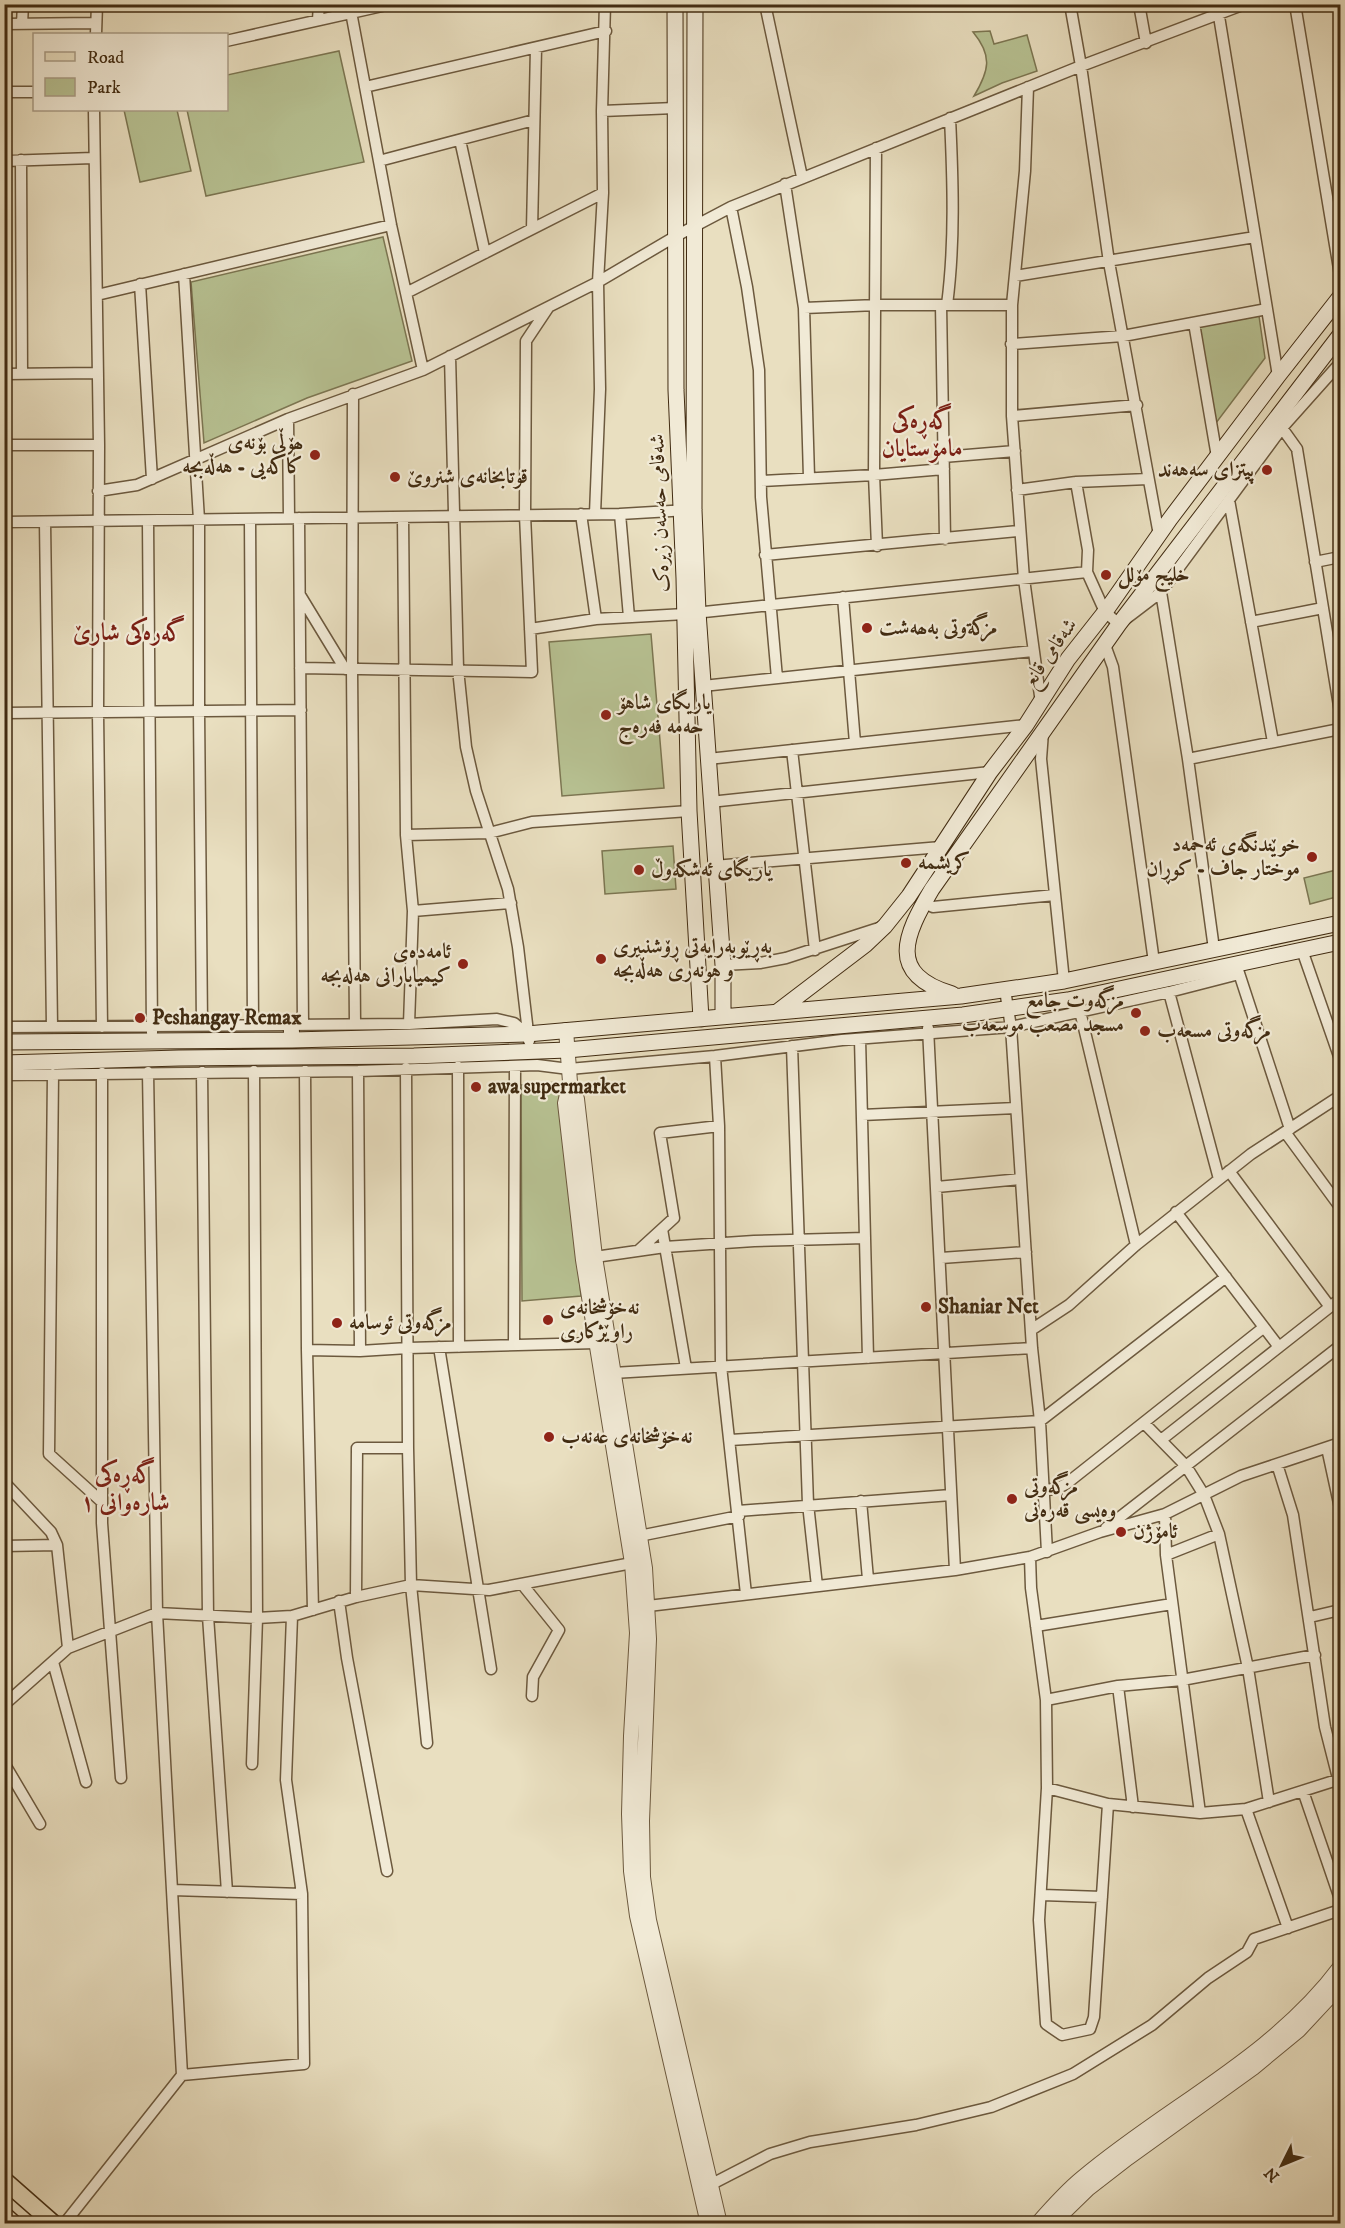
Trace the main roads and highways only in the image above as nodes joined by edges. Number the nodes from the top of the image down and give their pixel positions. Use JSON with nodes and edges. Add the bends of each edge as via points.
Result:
{"nodes":[{"id":1,"x":675,"y":4,"type":"edge"},
{"id":2,"x":695,"y":4,"type":"edge"},
{"id":3,"x":1341,"y":297,"type":"edge"},
{"id":4,"x":1341,"y":335,"type":"edge"},
{"id":5,"x":687,"y":511,"type":"junction"},
{"id":6,"x":691,"y":613,"type":"junction"},
{"id":7,"x":920,"y":880,"type":"junction"},
{"id":8,"x":932,"y":889,"type":"junction"},
{"id":9,"x":1341,"y":923,"type":"edge"},
{"id":10,"x":1341,"y":942,"type":"edge"},
{"id":11,"x":961,"y":996,"type":"junction"},
{"id":12,"x":776,"y":1013,"type":"junction"},
{"id":13,"x":723,"y":1017,"type":"junction"},
{"id":14,"x":701,"y":1019,"type":"junction"},
{"id":15,"x":4,"y":1042,"type":"edge"},
{"id":16,"x":4,"y":1063,"type":"edge"},
{"id":17,"x":4,"y":2180,"type":"edge"},
{"id":18,"x":4,"y":2215,"type":"edge"},
{"id":19,"x":14,"y":2223,"type":"edge"},
{"id":20,"x":54,"y":2223,"type":"edge"}],
"edges":[{"from":1,"to":5,"type":"main road","name":"شەقامی حەسەن زیرەک","via":[[676,390]]},
{"from":2,"to":5,"type":"main road","name":"شەقامی حەسەن زیرەک","via":[[695,227]]},
{"from":3,"to":7,"type":"main road","name":"شەقامی قانع","via":[[1278,375],[1068,659]]},
{"from":4,"to":8,"type":"main road","name":"شەقامی قانع","via":[[1119,624]]},
{"from":5,"to":6,"type":"main road","name":"شەقامی حەسەن زیرەک"},
{"from":6,"to":13,"type":"main road","name":"شەقامی حەسەن زیرەک","via":[[703,686],[723,966]]},
{"from":6,"to":14,"type":"main road","name":"شەقامی حەسەن زیرەک","via":[[689,811]]},
{"from":7,"to":8,"type":"main road"},
{"from":7,"to":12,"type":"main road","name":"شەقامی قانع","via":[[865,945]]},
{"from":8,"to":11,"type":"main road","name":"شەقامی قانع","via":[[912,924],[906,949],[912,969],[923,982]]},
{"from":9,"to":11,"type":"main road","via":[[1064,981]]},
{"from":10,"to":16,"type":"main road","via":[[1079,1005],[1009,1009],[928,1026],[531,1052],[412,1064]]},
{"from":11,"to":12,"type":"main road"},
{"from":12,"to":13,"type":"main road"},
{"from":13,"to":14,"type":"main road"},
{"from":14,"to":15,"type":"main road","via":[[528,1035],[295,1030]]},
{"from":17,"to":20,"type":"main road"},
{"from":18,"to":19,"type":"main road"}]}
